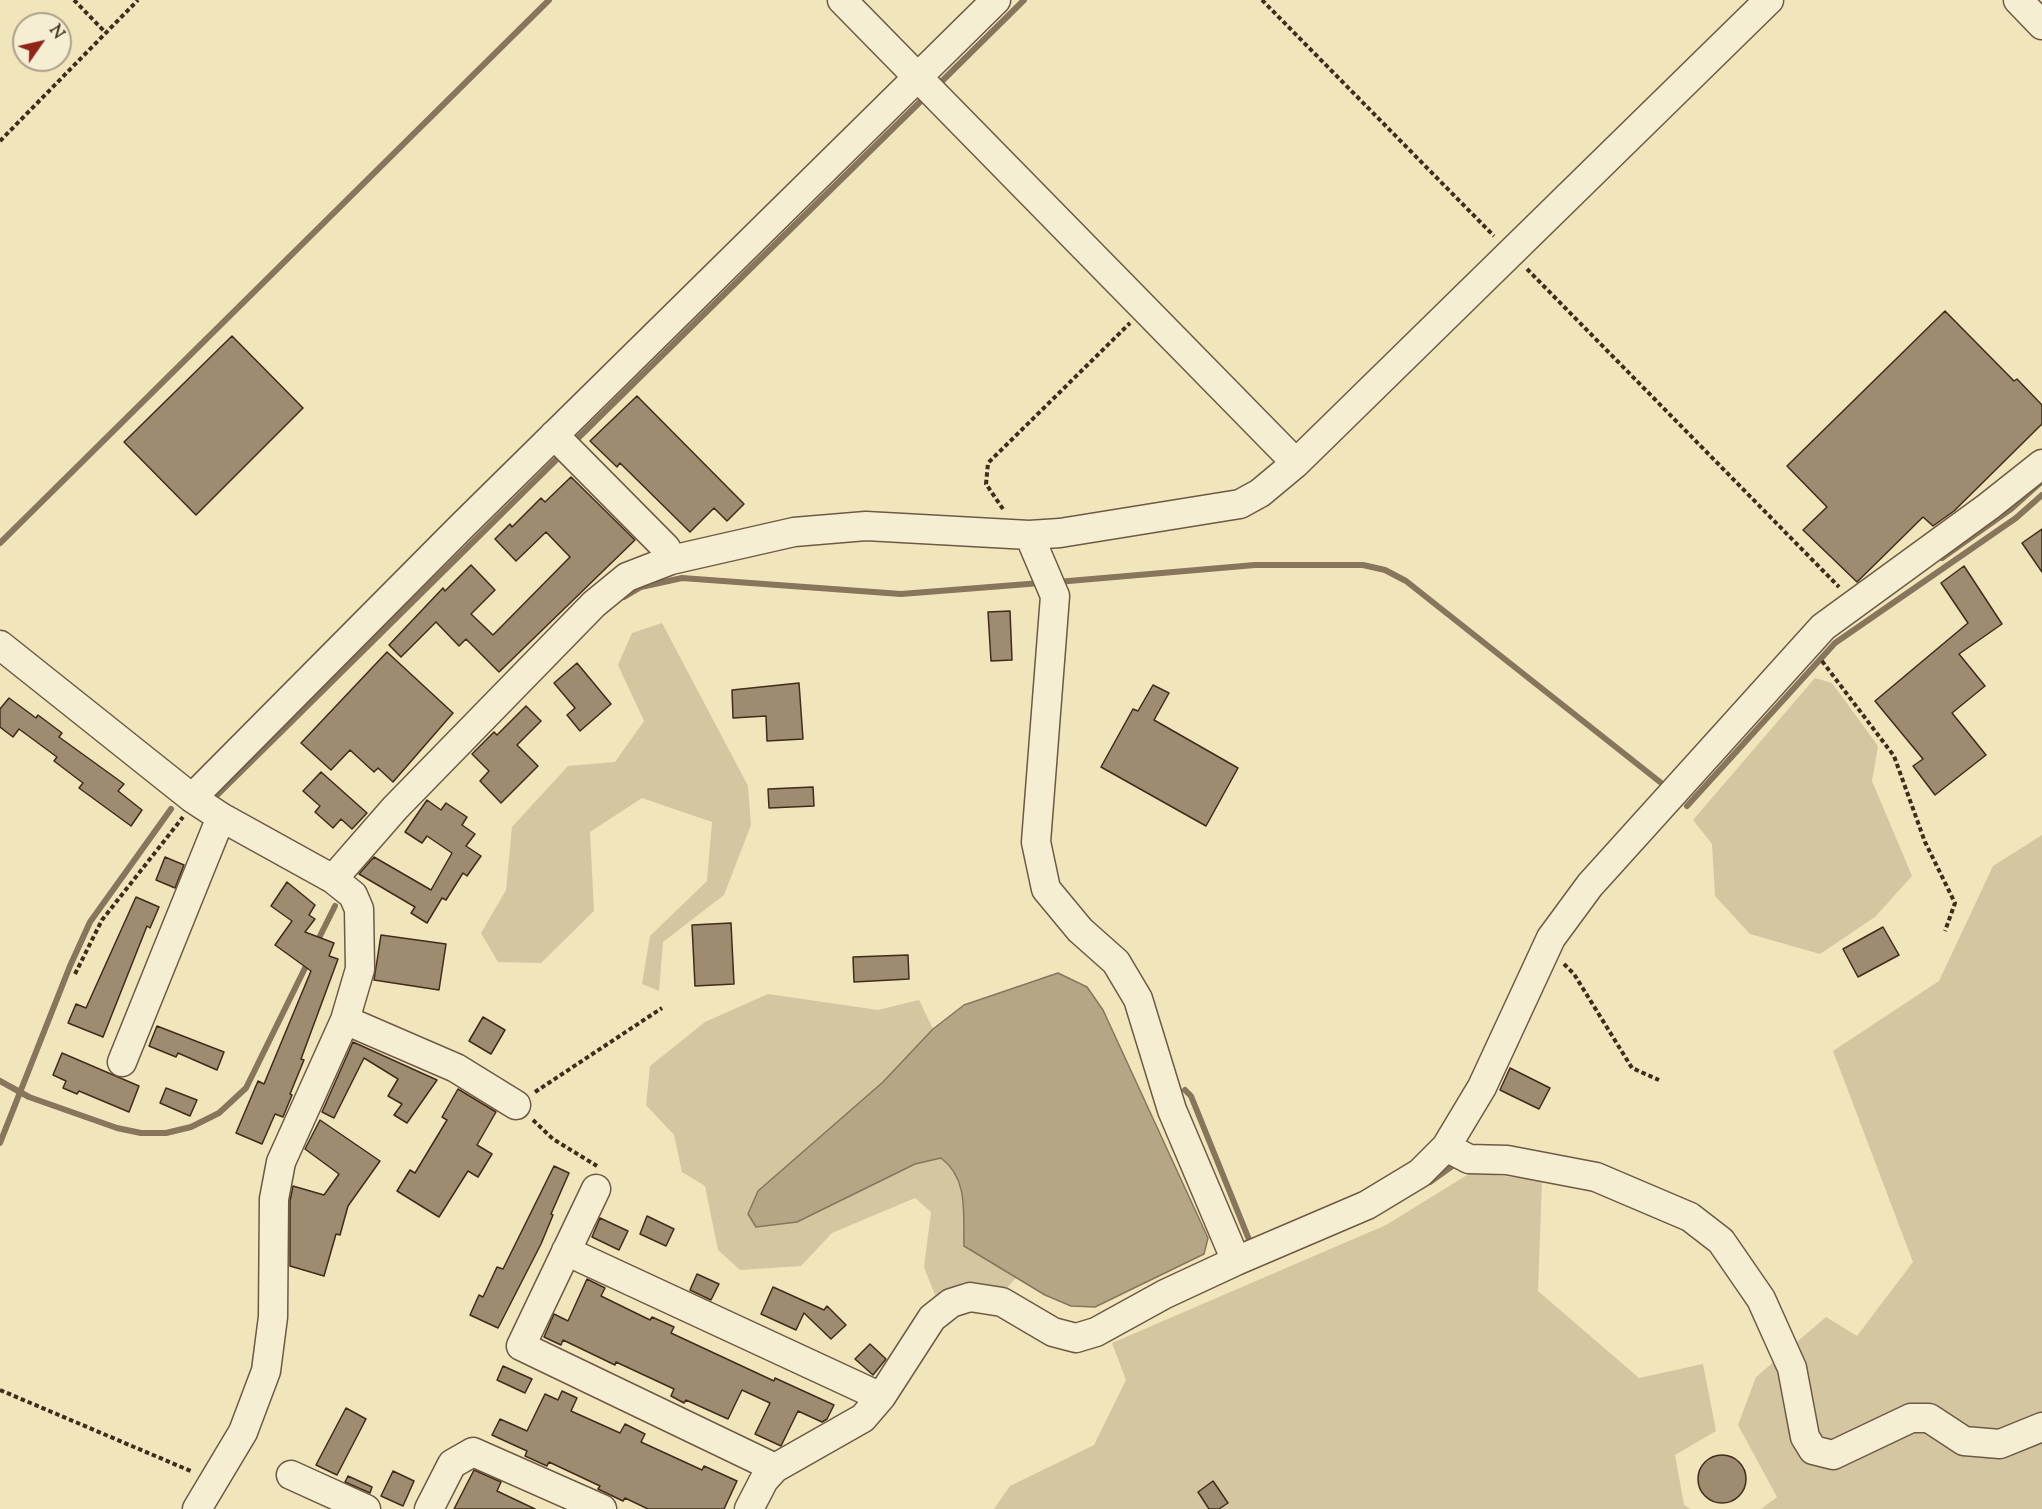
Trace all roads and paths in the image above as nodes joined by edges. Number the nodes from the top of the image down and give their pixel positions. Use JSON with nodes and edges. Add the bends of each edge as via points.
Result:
{"nodes":[{"id":1,"x":74,"y":0,"type":"edge"},
{"id":2,"x":138,"y":0,"type":"edge"},
{"id":3,"x":842,"y":0,"type":"edge"},
{"id":4,"x":996,"y":0,"type":"edge"},
{"id":5,"x":1262,"y":0,"type":"edge"},
{"id":6,"x":1769,"y":0,"type":"edge"},
{"id":7,"x":2018,"y":0,"type":"edge"},
{"id":8,"x":2042,"y":25,"type":"edge"},
{"id":9,"x":105,"y":32,"type":"junction"},
{"id":10,"x":927,"y":85,"type":"junction"},
{"id":11,"x":0,"y":141,"type":"edge"},
{"id":12,"x":1510,"y":252,"type":"junction"},
{"id":13,"x":1145,"y":308,"type":"junction"},
{"id":14,"x":563,"y":445,"type":"junction"},
{"id":15,"x":1296,"y":463,"type":"junction"},
{"id":16,"x":2042,"y":464,"type":"edge"},
{"id":17,"x":1029,"y":535,"type":"junction"},
{"id":18,"x":671,"y":560,"type":"junction"},
{"id":19,"x":1855,"y":602,"type":"junction"},
{"id":20,"x":0,"y":645,"type":"edge"},
{"id":21,"x":1827,"y":666,"type":"dead end"},
{"id":22,"x":192,"y":798,"type":"junction"},
{"id":23,"x":221,"y":817,"type":"junction"},
{"id":24,"x":333,"y":879,"type":"junction"},
{"id":25,"x":1945,"y":931,"type":"dead end"},
{"id":26,"x":1546,"y":947,"type":"junction"},
{"id":27,"x":75,"y":975,"type":"dead end"},
{"id":28,"x":662,"y":1008,"type":"dead end"},
{"id":29,"x":345,"y":1020,"type":"junction"},
{"id":30,"x":122,"y":1062,"type":"dead end"},
{"id":31,"x":1659,"y":1080,"type":"dead end"},
{"id":32,"x":516,"y":1105,"type":"junction"},
{"id":33,"x":1446,"y":1147,"type":"junction"},
{"id":34,"x":600,"y":1180,"type":"joint"},
{"id":35,"x":566,"y":1251,"type":"junction"},
{"id":36,"x":1236,"y":1261,"type":"junction"},
{"id":37,"x":0,"y":1390,"type":"edge"},
{"id":38,"x":881,"y":1397,"type":"junction"},
{"id":39,"x":2042,"y":1427,"type":"edge"},
{"id":40,"x":775,"y":1468,"type":"junction"},
{"id":41,"x":291,"y":1475,"type":"dead end"},
{"id":42,"x":213,"y":1480,"type":"junction"},
{"id":43,"x":197,"y":1509,"type":"edge"},
{"id":44,"x":366,"y":1509,"type":"edge"},
{"id":45,"x":429,"y":1509,"type":"edge"},
{"id":46,"x":602,"y":1509,"type":"edge"},
{"id":47,"x":749,"y":1509,"type":"edge"}],
"edges":[{"from":1,"to":9,"type":"path"},
{"from":2,"to":9,"type":"path"},
{"from":3,"to":10,"type":"street"},
{"from":4,"to":10,"type":"street"},
{"from":5,"to":12,"type":"path"},
{"from":6,"to":12,"type":"street"},
{"from":7,"to":8,"type":"street"},
{"from":9,"to":11,"type":"path"},
{"from":10,"to":13,"type":"street"},
{"from":10,"to":14,"type":"street"},
{"from":12,"to":15,"type":"street"},
{"from":12,"to":19,"type":"path"},
{"from":13,"to":15,"type":"street"},
{"from":13,"to":17,"type":"path","via":[[988,463],[986,484],[1007,515]]},
{"from":14,"to":18,"type":"street","via":[[666,548]]},
{"from":14,"to":22,"type":"street"},
{"from":15,"to":17,"type":"street","via":[[1240,504]]},
{"from":16,"to":19,"type":"street"},
{"from":17,"to":18,"type":"street","via":[[866,526],[794,532]]},
{"from":17,"to":36,"type":"street","via":[[1051,584],[1036,842],[1046,889],[1080,930],[1116,962],[1138,999],[1172,1110]]},
{"from":18,"to":24,"type":"street","via":[[627,577],[594,603],[394,808]]},
{"from":19,"to":26,"type":"street","via":[[1812,639],[1590,885]]},
{"from":20,"to":22,"type":"street"},
{"from":21,"to":25,"type":"path","via":[[1894,756],[1924,842],[1955,903]]},
{"from":22,"to":23,"type":"street"},
{"from":22,"to":27,"type":"path","via":[[187,811],[102,920]]},
{"from":23,"to":24,"type":"street"},
{"from":23,"to":30,"type":"street"},
{"from":24,"to":29,"type":"street","via":[[353,895],[359,909],[360,969]]},
{"from":26,"to":31,"type":"path","via":[[1574,974],[1632,1068]]},
{"from":26,"to":33,"type":"street","via":[[1482,1086]]},
{"from":28,"to":32,"type":"path"},
{"from":29,"to":32,"type":"street","via":[[456,1068]]},
{"from":29,"to":42,"type":"street","via":[[281,1161],[274,1199],[273,1317],[266,1371],[243,1431]]},
{"from":32,"to":34,"type":"path"},
{"from":33,"to":36,"type":"street","via":[[1420,1173],[1367,1204]]},
{"from":33,"to":39,"type":"street","via":[[1469,1159],[1508,1160],[1596,1177],[1690,1217],[1721,1241],[1761,1299],[1792,1368],[1804,1437],[1813,1449],[1833,1455],[1911,1418],[1929,1419],[1964,1441],[2000,1444]]},
{"from":34,"to":35,"type":"street"},
{"from":35,"to":38,"type":"street"},
{"from":35,"to":40,"type":"street","via":[[521,1346]]},
{"from":36,"to":38,"type":"street","via":[[1096,1332],[1076,1338],[1053,1332],[1002,1302],[970,1297],[951,1302],[932,1318]]},
{"from":37,"to":42,"type":"path"},
{"from":38,"to":40,"type":"street","via":[[863,1418]]},
{"from":40,"to":47,"type":"street"},
{"from":41,"to":44,"type":"street"},
{"from":42,"to":43,"type":"street"},
{"from":45,"to":46,"type":"street","via":[[452,1464],[473,1452]]}]}
